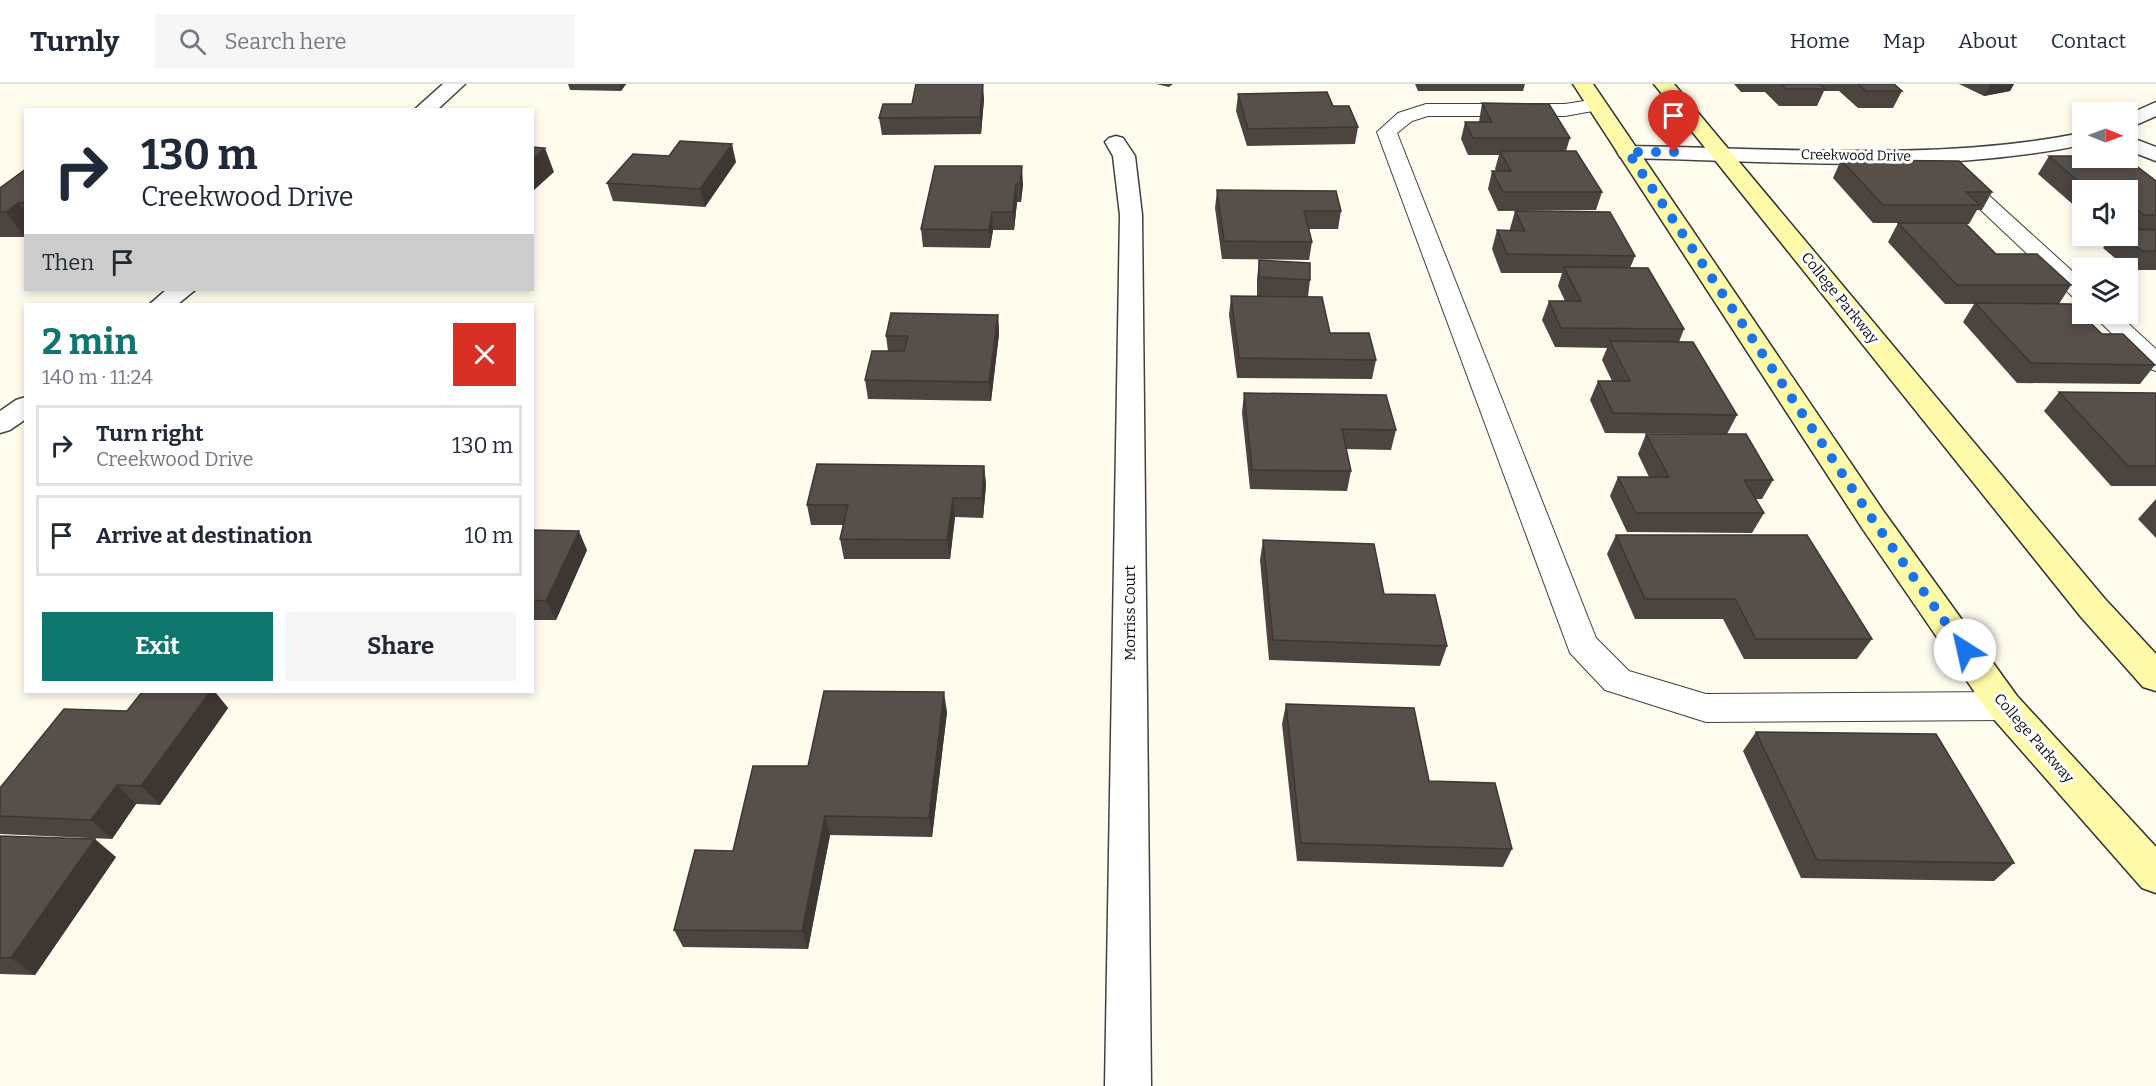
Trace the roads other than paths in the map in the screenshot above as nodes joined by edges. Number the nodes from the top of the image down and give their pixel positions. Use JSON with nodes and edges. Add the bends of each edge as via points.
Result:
{"nodes":[{"id":1,"x":455,"y":84,"type":"edge"},
{"id":2,"x":1664,"y":84,"type":"edge"},
{"id":3,"x":1590,"y":95,"type":"edge"},
{"id":4,"x":426,"y":108,"type":"edge"},
{"id":5,"x":2156,"y":108,"type":"edge"},
{"id":6,"x":2138,"y":117,"type":"edge"},
{"id":7,"x":1116,"y":142,"type":"dead end"},
{"id":8,"x":2072,"y":142,"type":"edge"},
{"id":9,"x":2138,"y":147,"type":"edge"},
{"id":10,"x":1628,"y":152,"type":"junction"},
{"id":11,"x":1719,"y":152,"type":"junction"},
{"id":12,"x":2156,"y":155,"type":"edge"},
{"id":13,"x":1933,"y":157,"type":"junction"},
{"id":14,"x":2072,"y":284,"type":"edge"},
{"id":15,"x":181,"y":291,"type":"edge"},
{"id":16,"x":163,"y":303,"type":"edge"},
{"id":17,"x":2115,"y":324,"type":"edge"},
{"id":18,"x":2156,"y":363,"type":"edge"},
{"id":19,"x":24,"y":407,"type":"edge"},
{"id":20,"x":0,"y":424,"type":"edge"},
{"id":21,"x":2156,"y":677,"type":"edge"},
{"id":22,"x":2004,"y":706,"type":"junction"},
{"id":23,"x":2156,"y":875,"type":"edge"},
{"id":24,"x":1128,"y":1086,"type":"edge"}],
"edges":[{"from":1,"to":4,"type":"street"},
{"from":2,"to":11,"type":"main road","name":"College Parkway"},
{"from":3,"to":10,"type":"main road","name":"College Parkway"},
{"from":3,"to":22,"type":"lane","via":[[1565,110],[1426,110],[1405,117],[1388,132],[1582,645],[1617,681],[1706,708]]},
{"from":5,"to":6,"type":"street"},
{"from":7,"to":24,"type":"street","name":"Morriss Court","via":[[1124,156],[1131,215]]},
{"from":8,"to":13,"type":"street","name":"Creekwood Drive"},
{"from":9,"to":12,"type":"street"},
{"from":10,"to":11,"type":"street","name":"Creekwood Drive"},
{"from":10,"to":22,"type":"main road","name":"College Parkway","via":[[1873,520]]},
{"from":11,"to":13,"type":"street","name":"Creekwood Drive"},
{"from":11,"to":21,"type":"main road","name":"College Parkway","via":[[2093,608]]},
{"from":13,"to":14,"type":"lane"},
{"from":15,"to":16,"type":"street"},
{"from":17,"to":18,"type":"lane"},
{"from":19,"to":20,"type":"street"},
{"from":22,"to":23,"type":"main road","name":"College Parkway"}]}
